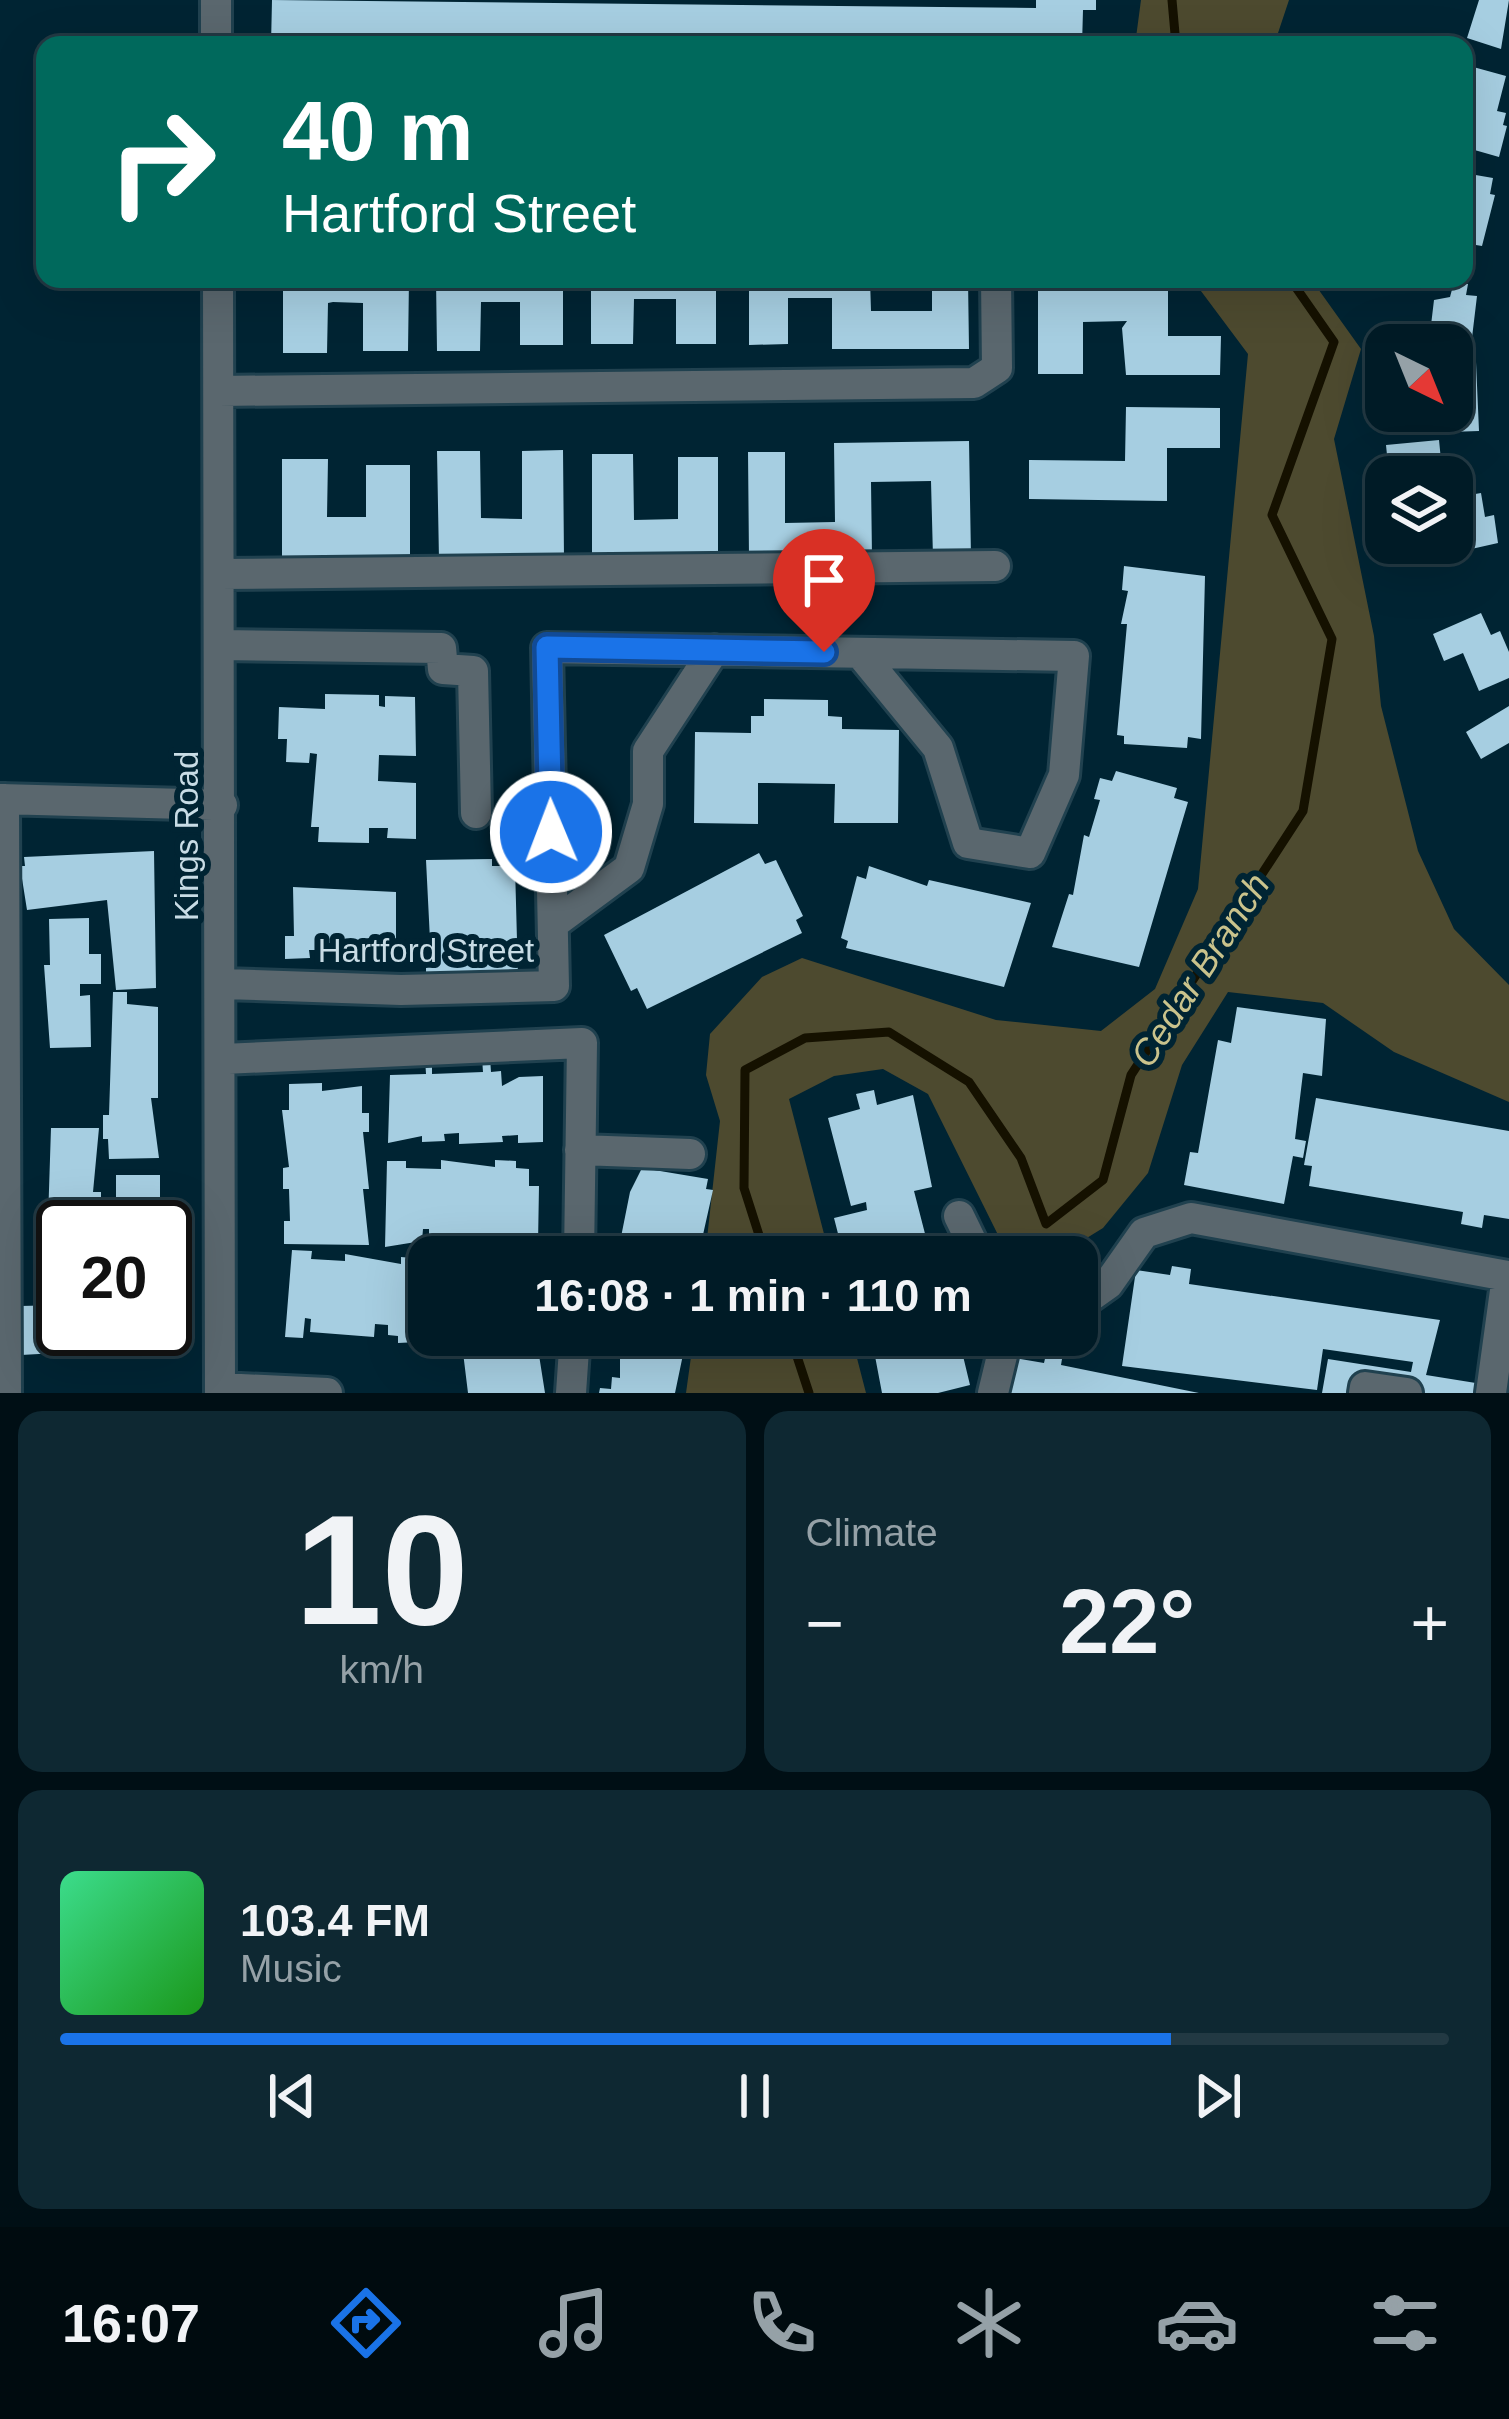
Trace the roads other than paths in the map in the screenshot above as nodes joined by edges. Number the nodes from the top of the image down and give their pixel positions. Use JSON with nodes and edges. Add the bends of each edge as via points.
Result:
{"nodes":[{"id":1,"x":216,"y":0,"type":"edge"},
{"id":2,"x":216,"y":36,"type":"edge"},
{"id":3,"x":218,"y":288,"type":"edge"},
{"id":4,"x":995,"y":288,"type":"edge"},
{"id":5,"x":219,"y":391,"type":"junction"},
{"id":6,"x":995,"y":566,"type":"dead end"},
{"id":7,"x":220,"y":574,"type":"junction"},
{"id":8,"x":220,"y":645,"type":"junction"},
{"id":9,"x":714,"y":650,"type":"junction"},
{"id":10,"x":860,"y":653,"type":"junction"},
{"id":11,"x":2,"y":799,"type":"edge"},
{"id":12,"x":222,"y":805,"type":"junction"},
{"id":13,"x":476,"y":813,"type":"dead end"},
{"id":14,"x":553,"y":924,"type":"junction"},
{"id":15,"x":223,"y":985,"type":"junction"},
{"id":16,"x":223,"y":1060,"type":"junction"},
{"id":17,"x":580,"y":1150,"type":"junction"},
{"id":18,"x":690,"y":1154,"type":"dead end"},
{"id":19,"x":959,"y":1216,"type":"dead end"},
{"id":20,"x":579,"y":1236,"type":"edge"},
{"id":21,"x":969,"y":1236,"type":"edge"},
{"id":22,"x":1098,"y":1291,"type":"edge"},
{"id":23,"x":574,"y":1356,"type":"edge"},
{"id":24,"x":1002,"y":1356,"type":"edge"},
{"id":25,"x":220,"y":1390,"type":"edge"},
{"id":26,"x":6,"y":1393,"type":"edge"},
{"id":27,"x":327,"y":1393,"type":"edge"},
{"id":28,"x":571,"y":1393,"type":"edge"},
{"id":29,"x":993,"y":1393,"type":"edge"},
{"id":30,"x":1364,"y":1393,"type":"edge"},
{"id":31,"x":1407,"y":1393,"type":"edge"},
{"id":32,"x":1491,"y":1393,"type":"edge"}],
"edges":[{"from":1,"to":2,"type":"street"},
{"from":3,"to":5,"type":"street","name":"Kings Road"},
{"from":4,"to":5,"type":"street","via":[[997,368],[974,383]]},
{"from":5,"to":7,"type":"street","name":"Kings Road"},
{"from":6,"to":7,"type":"street"},
{"from":7,"to":8,"type":"street","name":"Kings Road"},
{"from":8,"to":12,"type":"street","name":"Kings Road"},
{"from":8,"to":13,"type":"street","via":[[440,648],[442,670],[473,671]]},
{"from":9,"to":10,"type":"street","name":"Hartford Street"},
{"from":9,"to":14,"type":"street","via":[[648,751],[648,804],[629,868]]},
{"from":9,"to":14,"type":"street","name":"Hartford Street","via":[[547,647]]},
{"from":10,"to":10,"type":"street","name":"Hartford Street","via":[[1074,656],[1064,775],[1030,853],[968,844],[938,748]]},
{"from":11,"to":12,"type":"street"},
{"from":11,"to":26,"type":"street"},
{"from":12,"to":15,"type":"street","name":"Kings Road"},
{"from":14,"to":15,"type":"street","name":"Hartford Street","via":[[554,986]]},
{"from":15,"to":16,"type":"street","name":"Kings Road"},
{"from":16,"to":17,"type":"street","via":[[582,1043]]},
{"from":16,"to":25,"type":"street","name":"Kings Road"},
{"from":17,"to":18,"type":"street"},
{"from":17,"to":20,"type":"street"},
{"from":19,"to":21,"type":"street"},
{"from":22,"to":32,"type":"street","via":[[1144,1233],[1191,1218],[1507,1276]]},
{"from":23,"to":28,"type":"street"},
{"from":24,"to":29,"type":"street"},
{"from":25,"to":27,"type":"street"},
{"from":30,"to":31,"type":"street"}]}
